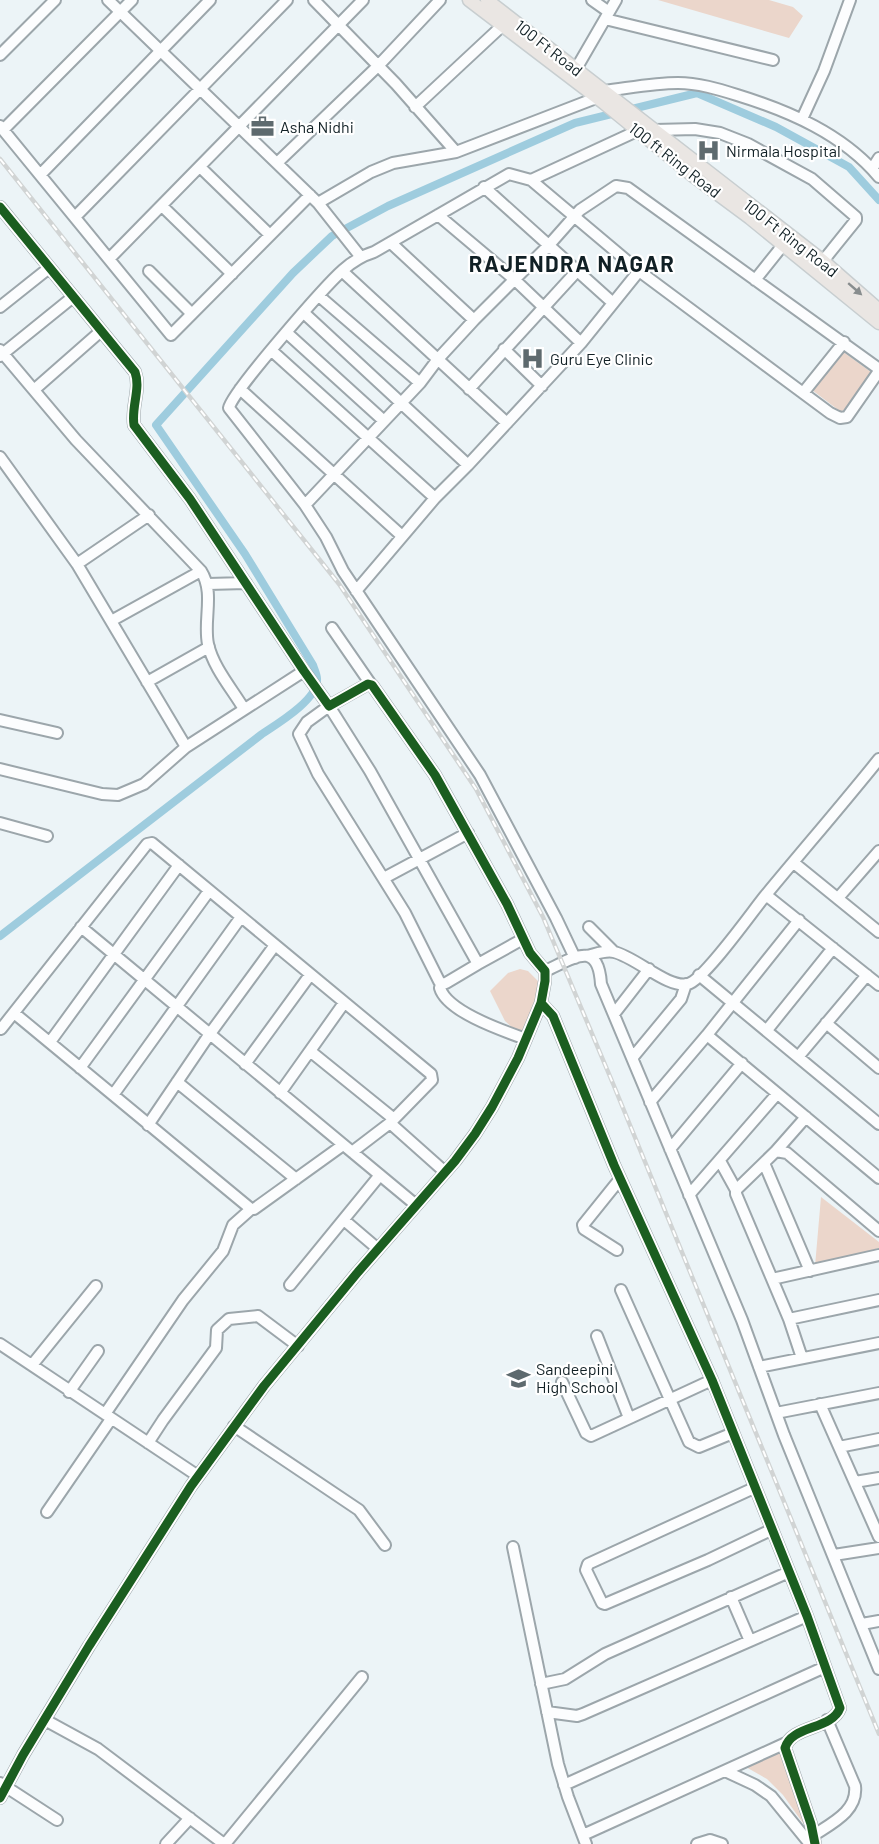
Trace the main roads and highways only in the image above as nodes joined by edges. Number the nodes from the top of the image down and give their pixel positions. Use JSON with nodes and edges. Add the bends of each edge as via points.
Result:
{"nodes":[{"id":1,"x":469,"y":0,"type":"edge"},
{"id":2,"x":486,"y":0,"type":"edge"},
{"id":3,"x":604,"y":97,"type":"junction"},
{"id":4,"x":642,"y":127,"type":"junction"},
{"id":5,"x":879,"y":310,"type":"edge"},
{"id":6,"x":879,"y":323,"type":"edge"}],
"edges":[{"from":1,"to":3,"type":"main road"},
{"from":2,"to":3,"type":"main road","name":"100 Ft Road","via":[[576,69]]},
{"from":3,"to":4,"type":"main road"},
{"from":4,"to":5,"type":"main road","name":"100 Ft Ring Road","one_way":true,"via":[[823,261]]},
{"from":4,"to":6,"type":"main road","name":"100 ft Ring Road"}]}
